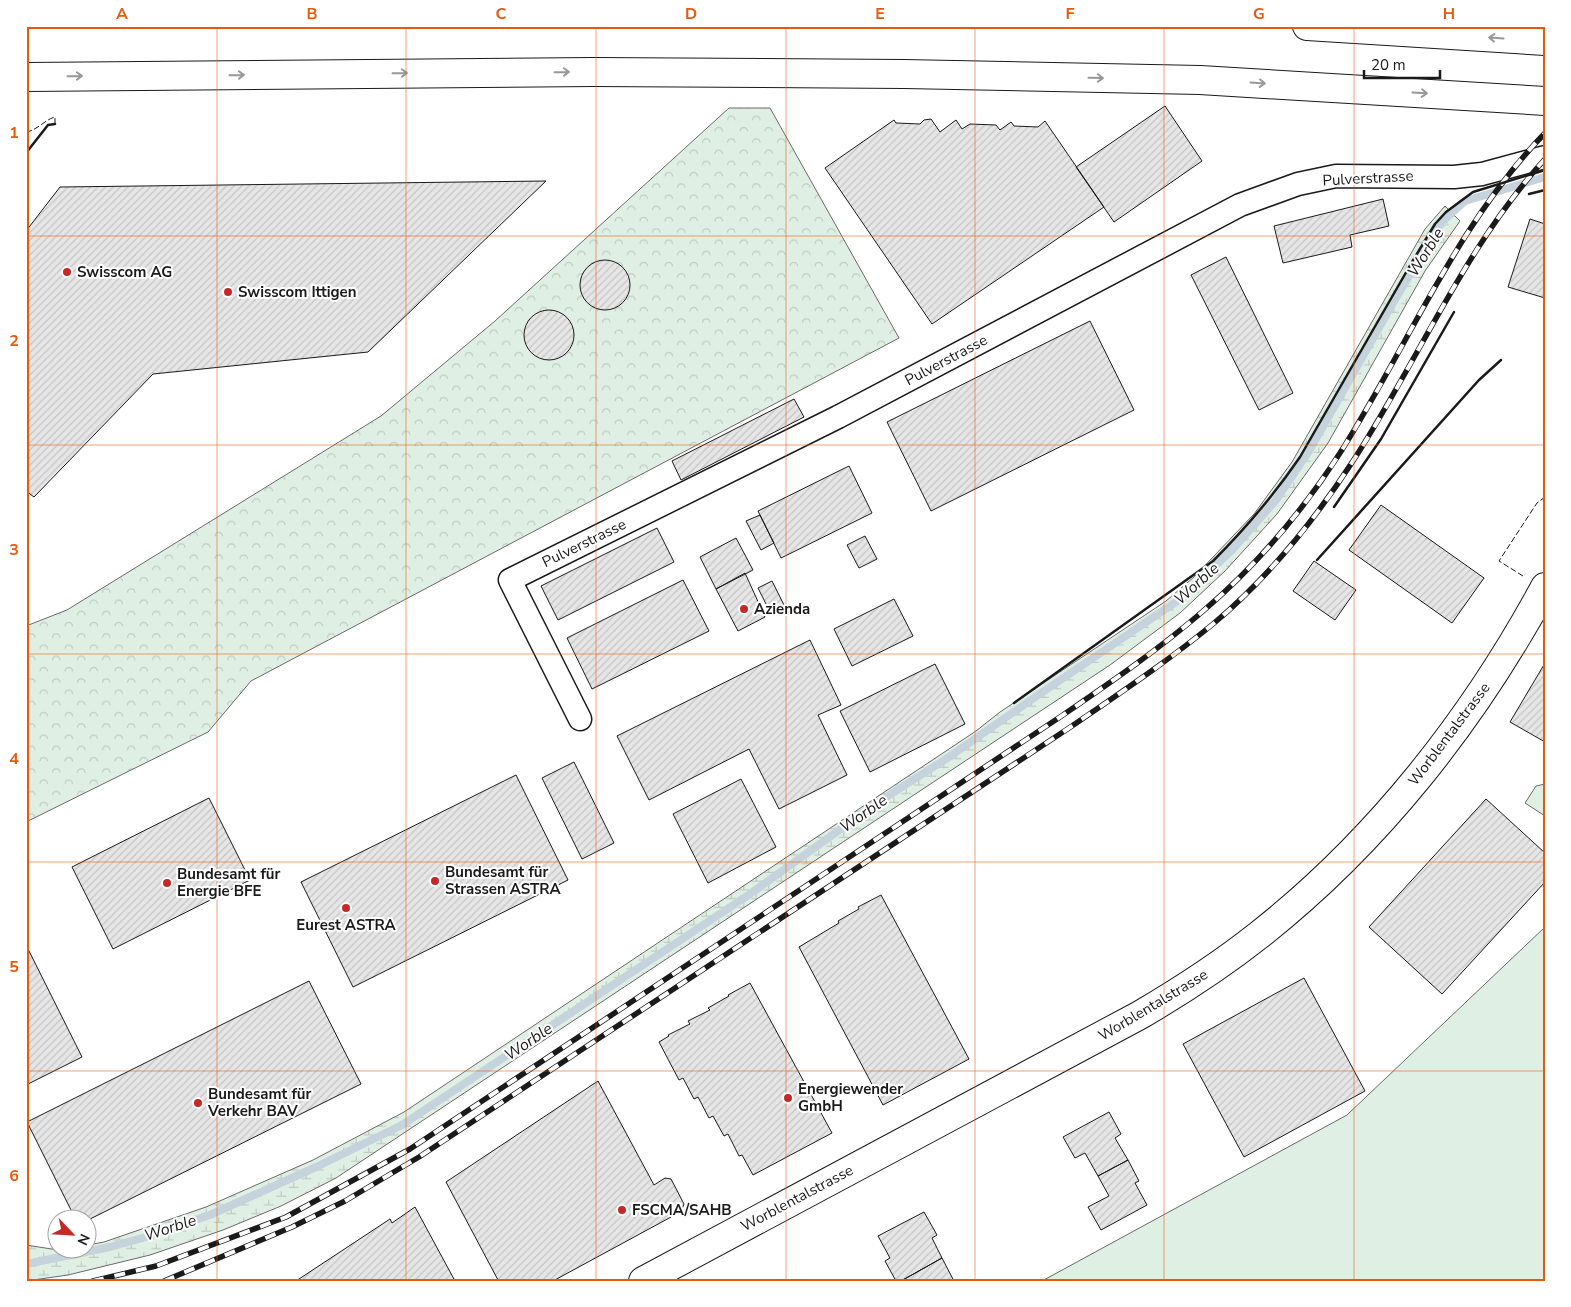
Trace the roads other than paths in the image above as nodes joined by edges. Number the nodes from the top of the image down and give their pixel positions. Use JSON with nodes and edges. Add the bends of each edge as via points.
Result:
{"nodes":[{"id":1,"x":1306,"y":26,"type":"edge"},
{"id":2,"x":1545,"y":41,"type":"edge"},
{"id":3,"x":26,"y":77,"type":"edge"},
{"id":4,"x":1545,"y":101,"type":"edge"},
{"id":5,"x":1545,"y":157,"type":"edge"},
{"id":6,"x":1545,"y":587,"type":"edge"},
{"id":7,"x":580,"y":719,"type":"dead end"},
{"id":8,"x":643,"y":1281,"type":"edge"}],
"edges":[{"from":2,"to":1,"type":"main road","one_way":true},
{"from":3,"to":4,"type":"main road","one_way":true,"via":[[727,71],[1200,80]]},
{"from":5,"to":7,"type":"street","name":"Pulverstrasse","via":[[1482,174],[1336,176],[1298,184],[1247,202],[838,417],[510,580]]},
{"from":6,"to":8,"type":"main road","name":"Worblentalstrasse","via":[[1490,678],[1416,780],[1334,870],[1259,936],[1140,1015]]}]}
